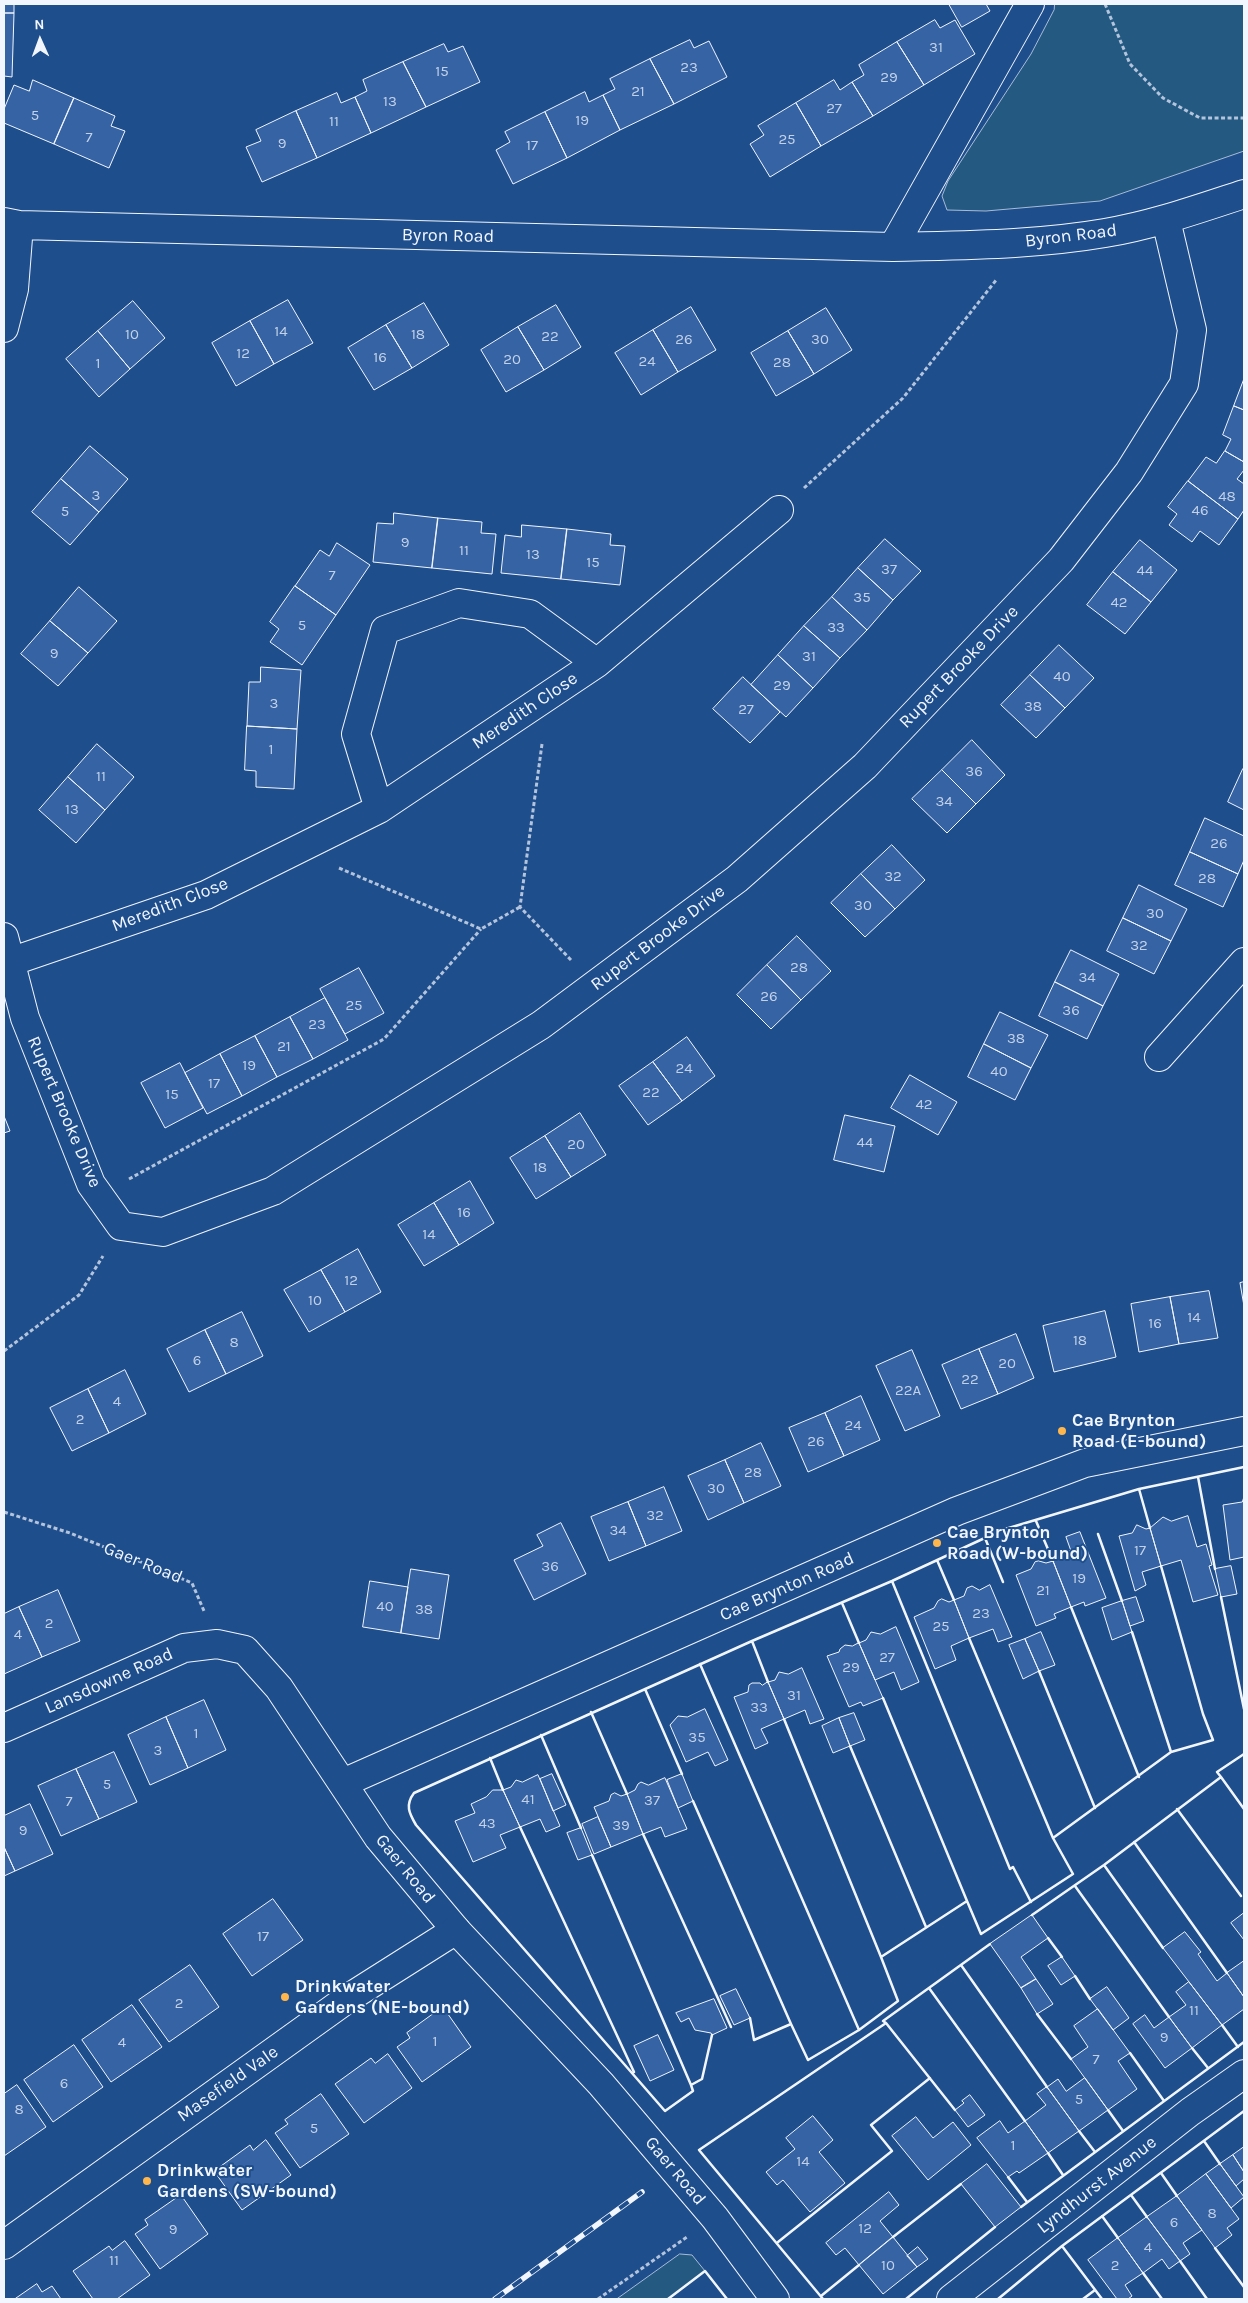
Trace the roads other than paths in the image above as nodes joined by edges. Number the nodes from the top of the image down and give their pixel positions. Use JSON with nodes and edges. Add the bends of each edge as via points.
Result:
{"nodes":[{"id":1,"x":1030,"y":4,"type":"edge"},
{"id":2,"x":1244,"y":194,"type":"edge"},
{"id":3,"x":1166,"y":220,"type":"junction"},
{"id":4,"x":11,"y":223,"type":"edge"},
{"id":5,"x":893,"y":247,"type":"junction"},
{"id":6,"x":4,"y":328,"type":"edge"},
{"id":7,"x":779,"y":510,"type":"road end"},
{"id":8,"x":597,"y":663,"type":"junction"},
{"id":9,"x":378,"y":809,"type":"junction"},
{"id":10,"x":7,"y":949,"type":"edge"},
{"id":11,"x":1244,"y":962,"type":"edge"},
{"id":12,"x":12,"y":999,"type":"edge"},
{"id":13,"x":1159,"y":1057,"type":"dead end"},
{"id":14,"x":1244,"y":1431,"type":"edge"},
{"id":15,"x":217,"y":1644,"type":"joint"},
{"id":16,"x":4,"y":1728,"type":"edge"},
{"id":17,"x":343,"y":1783,"type":"junction"},
{"id":18,"x":456,"y":1930,"type":"junction"},
{"id":19,"x":1244,"y":2074,"type":"edge"},
{"id":20,"x":4,"y":2246,"type":"edge"},
{"id":21,"x":775,"y":2299,"type":"edge"},
{"id":22,"x":951,"y":2299,"type":"edge"}],
"edges":[{"from":1,"to":5,"type":"street"},
{"from":2,"to":3,"type":"street","name":"Byron Road"},
{"from":3,"to":5,"type":"street","name":"Byron Road","via":[[1105,233],[1026,242]]},
{"from":3,"to":12,"type":"street","name":"Rupert Brooke Drive","via":[[1192,330],[1184,384],[1129,472],[1061,560],[865,766],[737,879],[541,1025],[273,1190],[164,1232],[121,1226],[91,1184],[25,1018]]},
{"from":4,"to":5,"type":"street","name":"Byron Road"},
{"from":4,"to":6,"type":"street","via":[[14,288]]},
{"from":7,"to":8,"type":"street","name":"Meredith Close"},
{"from":8,"to":9,"type":"street","name":"Meredith Close"},
{"from":8,"to":9,"type":"street","name":"Meredith Close","via":[[530,614],[468,604],[459,603],[385,630],[356,734]]},
{"from":9,"to":10,"type":"street","name":"Meredith Close","via":[[206,894]]},
{"from":10,"to":12,"type":"street","name":"Rupert Brooke Drive"},
{"from":11,"to":13,"type":"street"},
{"from":14,"to":17,"type":"street","name":"Cae Brynton Road","via":[[1085,1463],[957,1511]]},
{"from":15,"to":16,"type":"street","name":"Lansdowne Road","via":[[184,1648]]},
{"from":15,"to":17,"type":"street","name":"Gaer Road","via":[[245,1650],[279,1688]]},
{"from":17,"to":18,"type":"street","name":"Gaer Road","via":[[378,1837]]},
{"from":18,"to":20,"type":"street","name":"Masefield Vale","via":[[347,1999]]},
{"from":18,"to":21,"type":"street","name":"Gaer Road","via":[[602,2084],[715,2218]]},
{"from":19,"to":22,"type":"street","name":"Lyndhurst Avenue","via":[[1190,2112]]}]}
